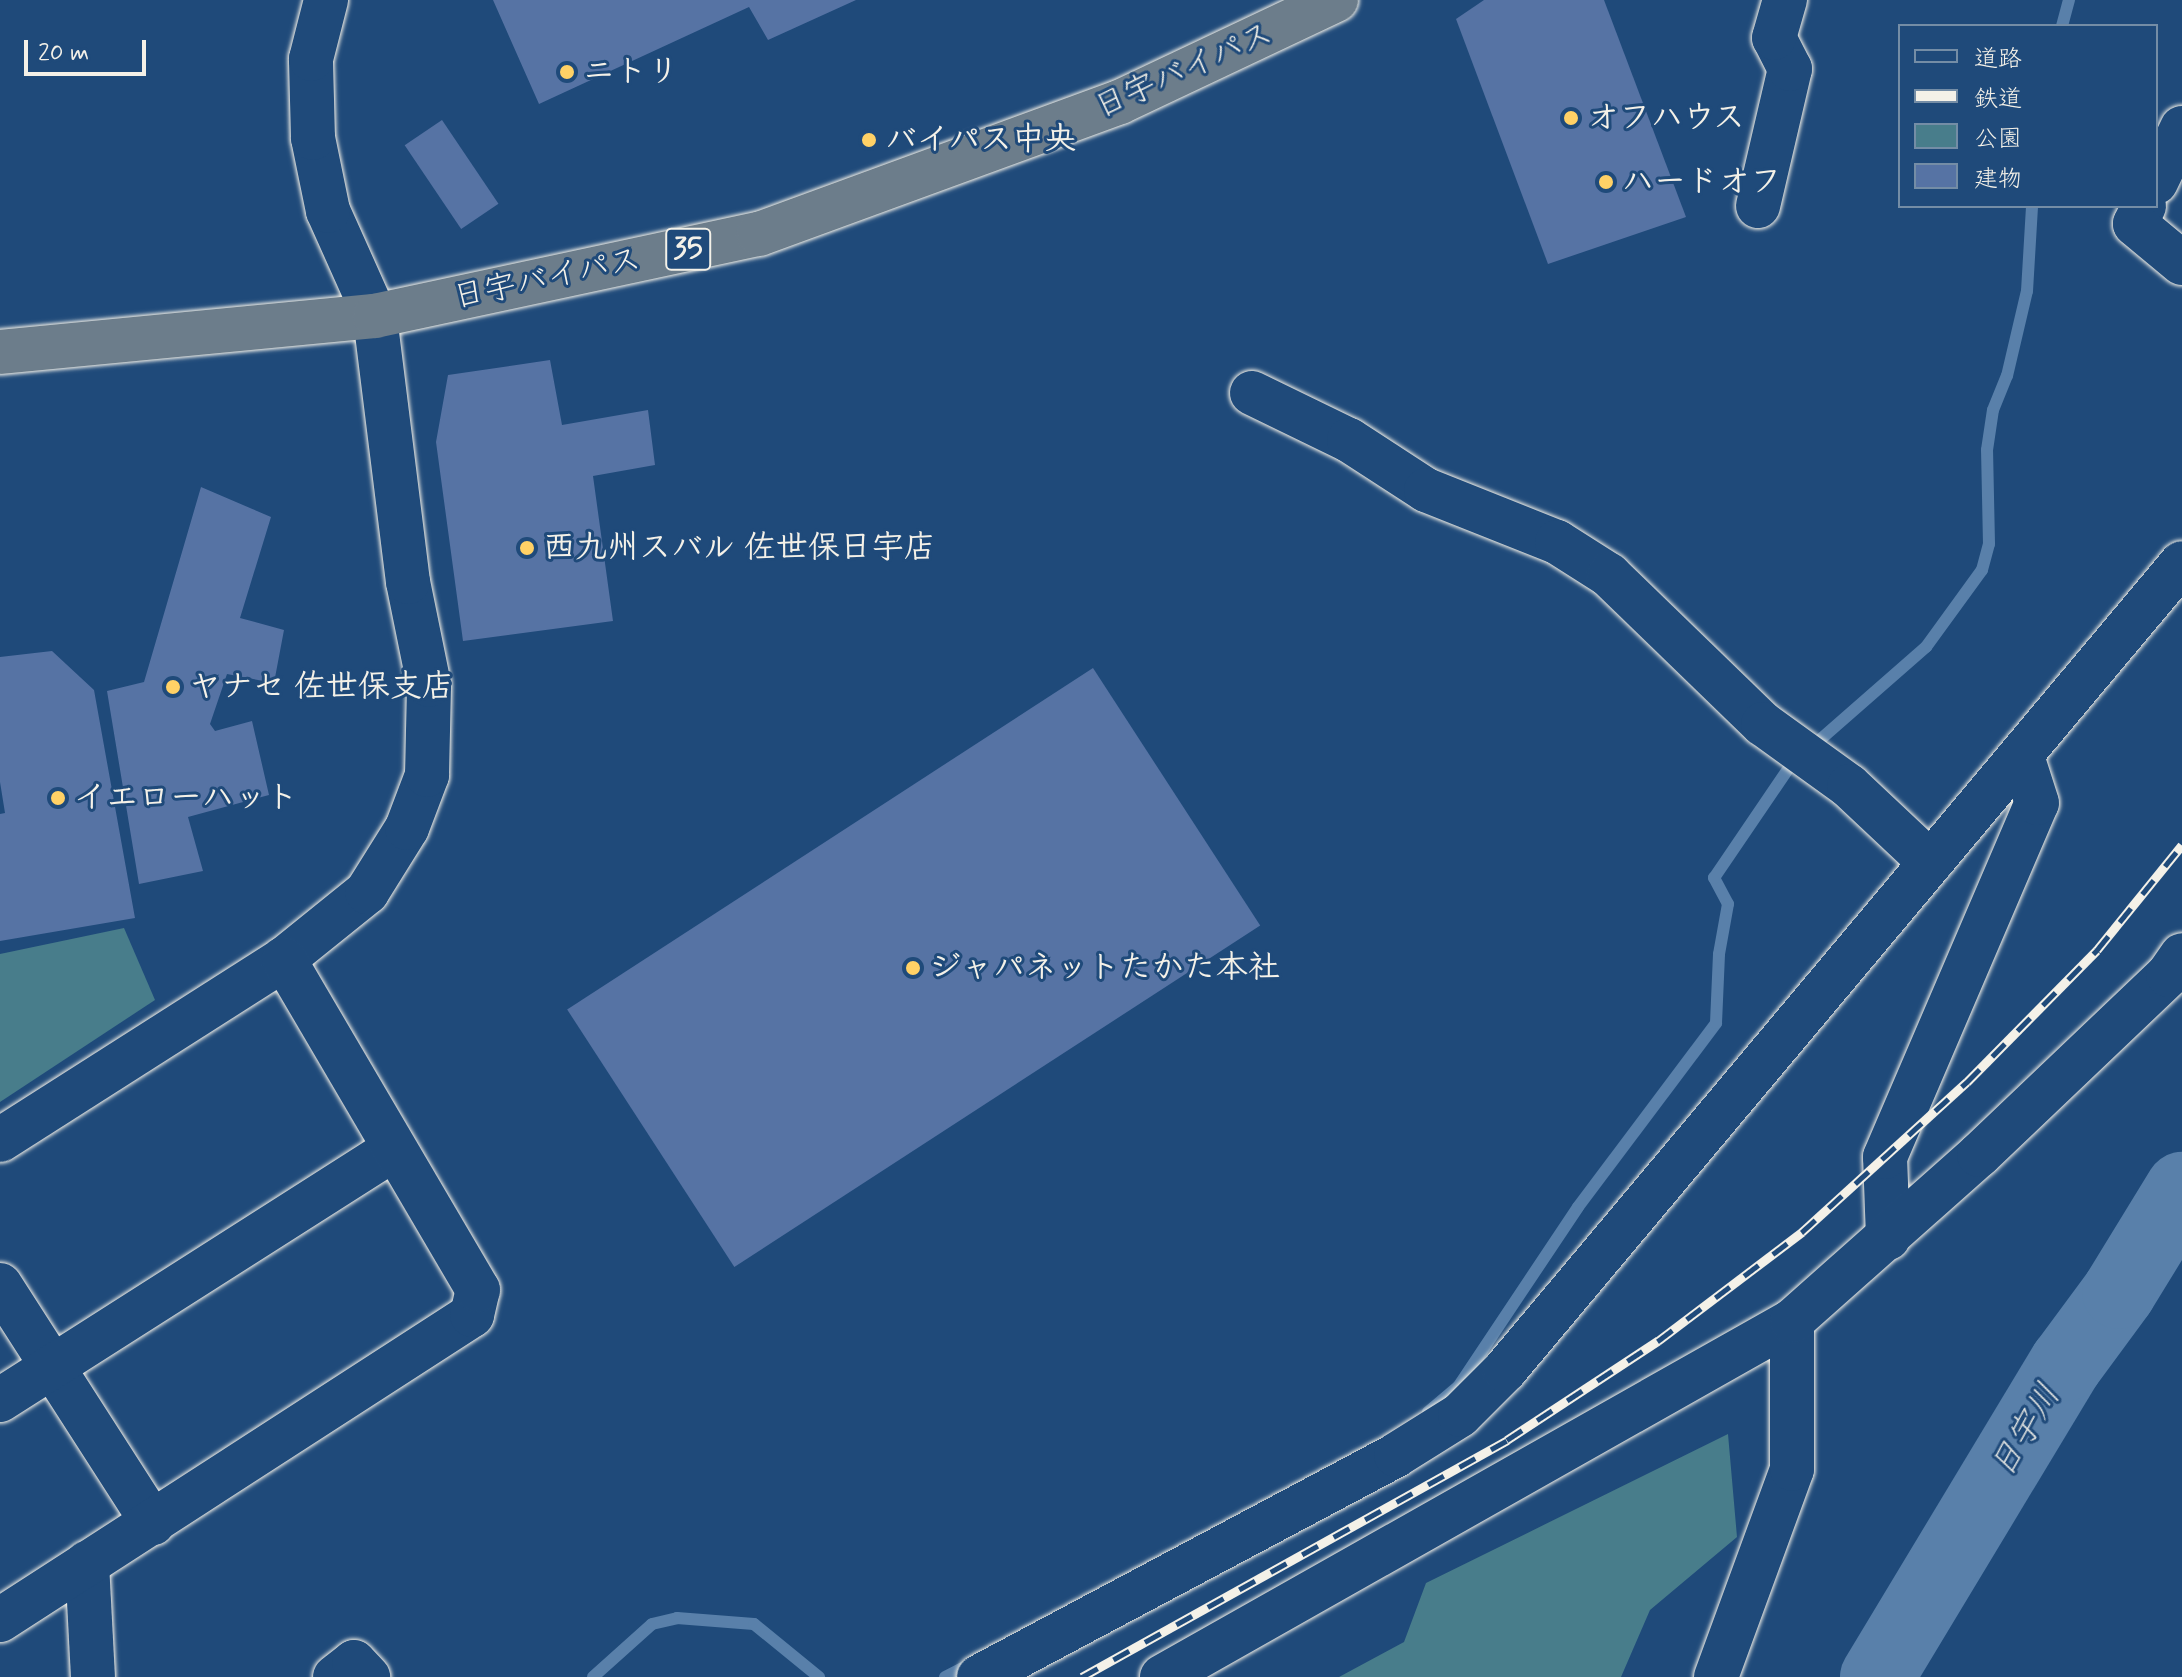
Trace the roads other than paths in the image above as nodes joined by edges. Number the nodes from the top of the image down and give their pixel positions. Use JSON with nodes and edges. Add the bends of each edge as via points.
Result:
{"nodes":[{"id":1,"x":326,"y":0,"type":"edge"},
{"id":2,"x":1336,"y":0,"type":"edge"},
{"id":3,"x":1785,"y":0,"type":"edge"},
{"id":4,"x":2182,"y":128,"type":"edge"},
{"id":5,"x":2158,"y":178,"type":"edge"},
{"id":6,"x":1758,"y":206,"type":"dead end"},
{"id":7,"x":2143,"y":208,"type":"edge"},
{"id":8,"x":2182,"y":263,"type":"edge"},
{"id":9,"x":375,"y":316,"type":"junction"},
{"id":10,"x":0,"y":352,"type":"edge"},
{"id":11,"x":1252,"y":393,"type":"dead end"},
{"id":12,"x":2182,"y":563,"type":"edge"},
{"id":13,"x":2022,"y":756,"type":"junction"},
{"id":14,"x":1931,"y":863,"type":"junction"},
{"id":15,"x":284,"y":959,"type":"junction"},
{"id":16,"x":2177,"y":973,"type":"edge"},
{"id":17,"x":0,"y":1140,"type":"edge"},
{"id":18,"x":393,"y":1150,"type":"junction"},
{"id":19,"x":1888,"y":1238,"type":"junction"},
{"id":20,"x":0,"y":1285,"type":"edge"},
{"id":21,"x":1792,"y":1321,"type":"junction"},
{"id":22,"x":51,"y":1368,"type":"junction"},
{"id":23,"x":0,"y":1400,"type":"edge"},
{"id":24,"x":153,"y":1523,"type":"junction"},
{"id":25,"x":87,"y":1563,"type":"junction"},
{"id":26,"x":0,"y":1620,"type":"edge"},
{"id":27,"x":93,"y":1677,"type":"edge"},
{"id":28,"x":335,"y":1677,"type":"edge"},
{"id":29,"x":368,"y":1677,"type":"edge"},
{"id":30,"x":979,"y":1677,"type":"edge"},
{"id":31,"x":1162,"y":1677,"type":"edge"},
{"id":32,"x":1716,"y":1677,"type":"edge"}],
"edges":[{"from":1,"to":9,"type":"street","via":[[311,59],[313,138],[328,211]]},
{"from":2,"to":9,"type":"highway","name":"日宇バイパス","number":"35","via":[[1120,102],[759,234]]},
{"from":3,"to":6,"type":"street","via":[[1774,38],[1790,69]]},
{"from":4,"to":5,"type":"street"},
{"from":7,"to":8,"type":"street","via":[[2135,224]]},
{"from":9,"to":10,"type":"highway","name":"日宇バイパス","number":"35"},
{"from":9,"to":15,"type":"street","via":[[408,582],[429,685],[427,775],[407,828],[367,892]]},
{"from":11,"to":14,"type":"street","via":[[1337,433],[1426,490],[1557,542],[1609,575],[1763,724],[1804,752]]},
{"from":12,"to":13,"type":"street"},
{"from":13,"to":14,"type":"street"},
{"from":13,"to":19,"type":"street","via":[[2037,803],[1885,1157]]},
{"from":14,"to":30,"type":"street","via":[[1505,1370],[1460,1415],[1396,1455]]},
{"from":15,"to":17,"type":"street"},
{"from":15,"to":18,"type":"street"},
{"from":16,"to":19,"type":"street"},
{"from":18,"to":22,"type":"street"},
{"from":18,"to":24,"type":"street","via":[[478,1290],[472,1315]]},
{"from":19,"to":21,"type":"street"},
{"from":20,"to":22,"type":"street"},
{"from":21,"to":31,"type":"street"},
{"from":21,"to":32,"type":"street","via":[[1792,1469]]},
{"from":22,"to":23,"type":"street"},
{"from":22,"to":24,"type":"street"},
{"from":24,"to":25,"type":"street"},
{"from":25,"to":26,"type":"street"},
{"from":25,"to":27,"type":"street"},
{"from":28,"to":29,"type":"street","via":[[354,1662]]}]}
